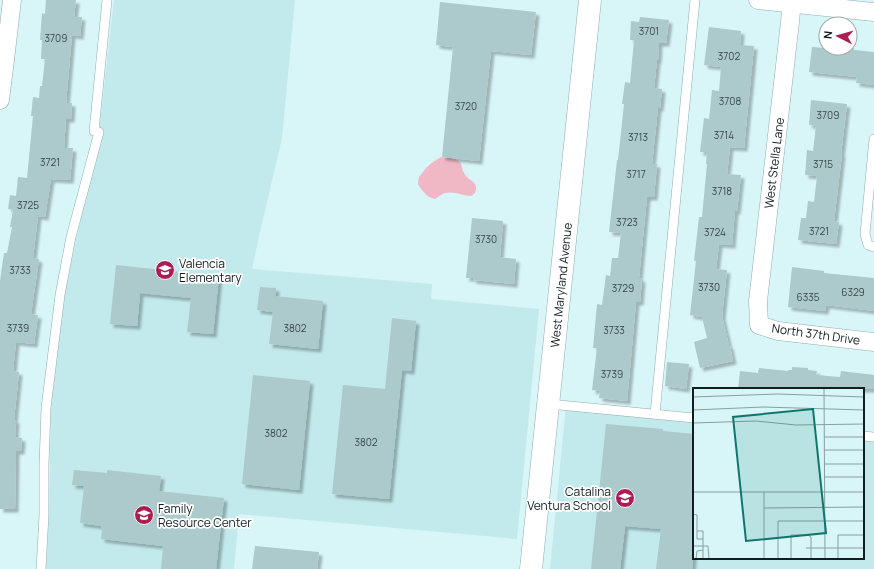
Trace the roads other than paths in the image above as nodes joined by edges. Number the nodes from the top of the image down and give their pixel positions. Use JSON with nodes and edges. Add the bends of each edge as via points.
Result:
{"nodes":[{"id":1,"x":12,"y":0,"type":"edge"},
{"id":2,"x":107,"y":0,"type":"edge"},
{"id":3,"x":590,"y":0,"type":"edge"},
{"id":4,"x":696,"y":0,"type":"edge"},
{"id":5,"x":758,"y":0,"type":"edge"},
{"id":6,"x":792,"y":2,"type":"edge"},
{"id":7,"x":874,"y":12,"type":"edge"},
{"id":8,"x":0,"y":100,"type":"edge"},
{"id":9,"x":874,"y":139,"type":"edge"},
{"id":10,"x":874,"y":247,"type":"edge"},
{"id":11,"x":759,"y":325,"type":"joint"},
{"id":12,"x":874,"y":342,"type":"edge"},
{"id":13,"x":549,"y":404,"type":"junction"},
{"id":14,"x":655,"y":414,"type":"junction"},
{"id":15,"x":693,"y":418,"type":"edge"},
{"id":16,"x":864,"y":436,"type":"edge"},
{"id":17,"x":874,"y":437,"type":"edge"},
{"id":18,"x":41,"y":569,"type":"edge"},
{"id":19,"x":532,"y":569,"type":"edge"}],
"edges":[{"from":1,"to":8,"type":"street"},
{"from":2,"to":18,"type":"lane","via":[[94,131],[99,132],[71,237],[60,295],[46,408]]},
{"from":3,"to":13,"type":"street","name":"West Maryland Avenue"},
{"from":4,"to":14,"type":"lane"},
{"from":5,"to":6,"type":"street"},
{"from":6,"to":7,"type":"street"},
{"from":6,"to":11,"type":"street","name":"West Stella Lane","via":[[758,301]]},
{"from":9,"to":10,"type":"lane","via":[[865,234],[868,245]]},
{"from":11,"to":12,"type":"street","name":"North 37th Drive","via":[[778,331]]},
{"from":13,"to":14,"type":"lane"},
{"from":13,"to":19,"type":"street","name":"West Maryland Avenue"},
{"from":14,"to":15,"type":"lane"},
{"from":16,"to":17,"type":"lane"}]}
